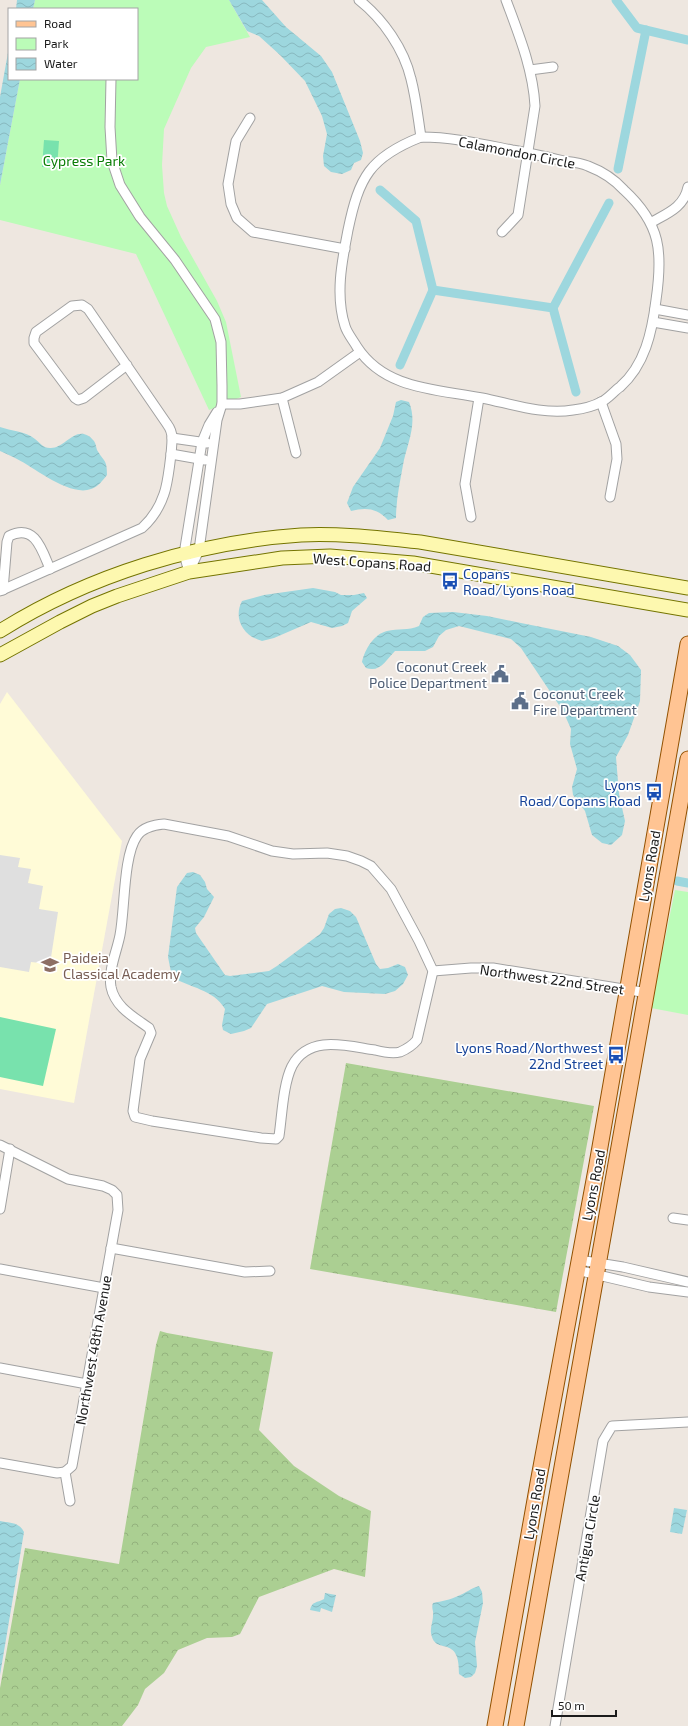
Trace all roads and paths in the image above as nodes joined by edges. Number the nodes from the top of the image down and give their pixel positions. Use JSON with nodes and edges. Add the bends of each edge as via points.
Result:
{"nodes":[{"id":1,"x":359,"y":0,"type":"edge"},
{"id":2,"x":506,"y":0,"type":"edge"},
{"id":3,"x":553,"y":67,"type":"dead end"},
{"id":4,"x":530,"y":70,"type":"junction"},
{"id":5,"x":111,"y":80,"type":"edge"},
{"id":6,"x":250,"y":118,"type":"dead end"},
{"id":7,"x":421,"y":137,"type":"junction"},
{"id":8,"x":527,"y":152,"type":"junction"},
{"id":9,"x":688,"y":186,"type":"edge"},
{"id":10,"x":652,"y":222,"type":"junction"},
{"id":11,"x":502,"y":232,"type":"dead end"},
{"id":12,"x":344,"y":249,"type":"junction"},
{"id":13,"x":655,"y":309,"type":"junction"},
{"id":14,"x":688,"y":315,"type":"edge"},
{"id":15,"x":653,"y":322,"type":"junction"},
{"id":16,"x":688,"y":328,"type":"edge"},
{"id":17,"x":360,"y":352,"type":"junction"},
{"id":18,"x":127,"y":365,"type":"junction"},
{"id":19,"x":282,"y":398,"type":"junction"},
{"id":20,"x":479,"y":398,"type":"junction"},
{"id":21,"x":601,"y":402,"type":"junction"},
{"id":22,"x":222,"y":404,"type":"junction"},
{"id":23,"x":172,"y":438,"type":"junction"},
{"id":24,"x":202,"y":442,"type":"junction"},
{"id":25,"x":214,"y":444,"type":"junction"},
{"id":26,"x":296,"y":453,"type":"dead end"},
{"id":27,"x":170,"y":454,"type":"junction"},
{"id":28,"x":200,"y":459,"type":"junction"},
{"id":29,"x":212,"y":461,"type":"junction"},
{"id":30,"x":610,"y":497,"type":"dead end"},
{"id":31,"x":471,"y":517,"type":"dead end"},
{"id":32,"x":199,"y":550,"type":"junction"},
{"id":33,"x":184,"y":554,"type":"junction"},
{"id":34,"x":50,"y":569,"type":"junction"},
{"id":35,"x":189,"y":572,"type":"junction"},
{"id":36,"x":688,"y":588,"type":"edge"},
{"id":37,"x":2,"y":591,"type":"edge"},
{"id":38,"x":688,"y":610,"type":"edge"},
{"id":39,"x":0,"y":630,"type":"edge"},
{"id":40,"x":688,"y":644,"type":"edge"},
{"id":41,"x":0,"y":655,"type":"edge"},
{"id":42,"x":688,"y":759,"type":"edge"},
{"id":43,"x":433,"y":971,"type":"junction"},
{"id":44,"x":628,"y":990,"type":"junction"},
{"id":45,"x":648,"y":993,"type":"junction"},
{"id":46,"x":0,"y":1145,"type":"edge"},
{"id":47,"x":10,"y":1149,"type":"junction"},
{"id":48,"x":0,"y":1209,"type":"edge"},
{"id":49,"x":673,"y":1218,"type":"dead end"},
{"id":50,"x":688,"y":1220,"type":"edge"},
{"id":51,"x":111,"y":1248,"type":"junction"},
{"id":52,"x":578,"y":1265,"type":"junction"},
{"id":53,"x":0,"y":1269,"type":"edge"},
{"id":54,"x":597,"y":1269,"type":"junction"},
{"id":55,"x":270,"y":1271,"type":"dead end"},
{"id":56,"x":688,"y":1282,"type":"edge"},
{"id":57,"x":104,"y":1288,"type":"junction"},
{"id":58,"x":688,"y":1292,"type":"edge"},
{"id":59,"x":0,"y":1368,"type":"edge"},
{"id":60,"x":87,"y":1384,"type":"junction"},
{"id":61,"x":688,"y":1422,"type":"edge"},
{"id":62,"x":0,"y":1463,"type":"edge"},
{"id":63,"x":66,"y":1472,"type":"junction"},
{"id":64,"x":70,"y":1501,"type":"dead end"},
{"id":65,"x":495,"y":1726,"type":"edge"},
{"id":66,"x":516,"y":1726,"type":"edge"},
{"id":67,"x":555,"y":1726,"type":"edge"}],
"edges":[{"from":1,"to":7,"type":"street","via":[[371,10],[398,45],[411,78]]},
{"from":2,"to":4,"type":"street"},
{"from":3,"to":4,"type":"street"},
{"from":4,"to":8,"type":"street","via":[[535,106]]},
{"from":5,"to":22,"type":"street","via":[[112,161],[120,185],[140,217],[175,260],[215,319],[221,342]]},
{"from":6,"to":12,"type":"street","via":[[236,141],[228,184],[231,204],[237,218],[253,232]]},
{"from":7,"to":8,"type":"street","name":"Calamondon Circle","via":[[442,137]]},
{"from":7,"to":12,"type":"street","name":"Calamondon Circle","via":[[400,145],[365,175],[353,208]]},
{"from":8,"to":10,"type":"street","name":"Calamondon Circle","via":[[588,166],[616,182],[634,199]]},
{"from":8,"to":11,"type":"street","via":[[518,215]]},
{"from":9,"to":10,"type":"street","via":[[677,209]]},
{"from":10,"to":13,"type":"street","name":"Calamondon Circle","via":[[660,258]]},
{"from":12,"to":17,"type":"street","name":"Calamondon Circle","via":[[340,298],[345,327]]},
{"from":13,"to":14,"type":"street"},
{"from":13,"to":15,"type":"street","name":"Calamondon Circle"},
{"from":15,"to":16,"type":"street"},
{"from":15,"to":21,"type":"street","name":"Calamondon Circle","via":[[640,362],[629,378]]},
{"from":17,"to":19,"type":"street","via":[[318,382]]},
{"from":17,"to":20,"type":"street","name":"Calamondon Circle","via":[[378,370],[398,381],[415,387]]},
{"from":18,"to":18,"type":"street","via":[[88,309],[82,305],[72,306],[36,332],[34,338],[34,343],[78,400]]},
{"from":18,"to":23,"type":"street","via":[[169,427]]},
{"from":19,"to":22,"type":"street"},
{"from":19,"to":26,"type":"street"},
{"from":20,"to":21,"type":"street","name":"Calamondon Circle","via":[[543,411],[573,410]]},
{"from":20,"to":31,"type":"street","via":[[465,484]]},
{"from":21,"to":30,"type":"street","via":[[616,444],[617,459]]},
{"from":22,"to":24,"type":"street"},
{"from":22,"to":25,"type":"street"},
{"from":23,"to":24,"type":"street"},
{"from":23,"to":27,"type":"street"},
{"from":24,"to":25,"type":"street"},
{"from":24,"to":28,"type":"street"},
{"from":25,"to":29,"type":"street"},
{"from":27,"to":28,"type":"street"},
{"from":27,"to":34,"type":"street","via":[[164,493],[148,523]]},
{"from":28,"to":29,"type":"street"},
{"from":28,"to":33,"type":"street"},
{"from":29,"to":32,"type":"street"},
{"from":32,"to":33,"type":"main road","name":"West Copans Road"},
{"from":32,"to":35,"type":"street"},
{"from":32,"to":36,"type":"main road","name":"West Copans Road","via":[[303,535],[377,538],[425,543]]},
{"from":33,"to":35,"type":"street"},
{"from":33,"to":39,"type":"main road","name":"West Copans Road","via":[[138,567],[94,584],[51,602]]},
{"from":34,"to":37,"type":"street"},
{"from":34,"to":37,"type":"street","via":[[40,544],[34,538],[26,533],[9,536]]},
{"from":35,"to":38,"type":"main road","name":"West Copans Road","via":[[282,558],[330,556],[378,559],[432,565]]},
{"from":35,"to":41,"type":"main road","name":"West Copans Road","via":[[92,606]]},
{"from":40,"to":44,"type":"main road","name":"Lyons Road"},
{"from":42,"to":45,"type":"main road","name":"Lyons Road"},
{"from":43,"to":43,"type":"street","via":[[391,889],[371,866],[361,861],[327,853],[293,854],[272,851],[228,836],[164,824],[144,829],[132,845],[120,934],[111,973],[111,986],[115,998],[121,1006],[149,1028],[151,1033],[140,1059],[133,1111],[135,1117],[276,1139],[279,1136],[292,1066],[301,1055],[326,1044],[385,1052],[398,1052],[410,1048],[417,1040]]},
{"from":43,"to":44,"type":"street","name":"Northwest 22nd Street","via":[[493,968]]},
{"from":44,"to":45,"type":"street","name":"Northwest 22nd Street"},
{"from":44,"to":52,"type":"main road","name":"Lyons Road"},
{"from":45,"to":54,"type":"main road","name":"Lyons Road"},
{"from":46,"to":47,"type":"street"},
{"from":47,"to":48,"type":"street"},
{"from":47,"to":51,"type":"street","name":"Northwest 48th Avenue","via":[[68,1179],[112,1190],[116,1195],[118,1210]]},
{"from":49,"to":50,"type":"street"},
{"from":51,"to":55,"type":"street","via":[[245,1272]]},
{"from":51,"to":57,"type":"street","name":"Northwest 48th Avenue"},
{"from":52,"to":54,"type":"street"},
{"from":52,"to":65,"type":"main road","name":"Lyons Road"},
{"from":53,"to":57,"type":"street"},
{"from":54,"to":56,"type":"street"},
{"from":54,"to":58,"type":"street","via":[[649,1287]]},
{"from":54,"to":66,"type":"main road","name":"Lyons Road"},
{"from":57,"to":60,"type":"street","name":"Northwest 48th Avenue"},
{"from":59,"to":60,"type":"street"},
{"from":60,"to":63,"type":"street","name":"Northwest 48th Avenue","via":[[72,1466]]},
{"from":61,"to":67,"type":"street","name":"Antigua Circle","via":[[612,1426],[604,1441]]},
{"from":62,"to":63,"type":"street","via":[[57,1473]]},
{"from":63,"to":64,"type":"street"}]}
